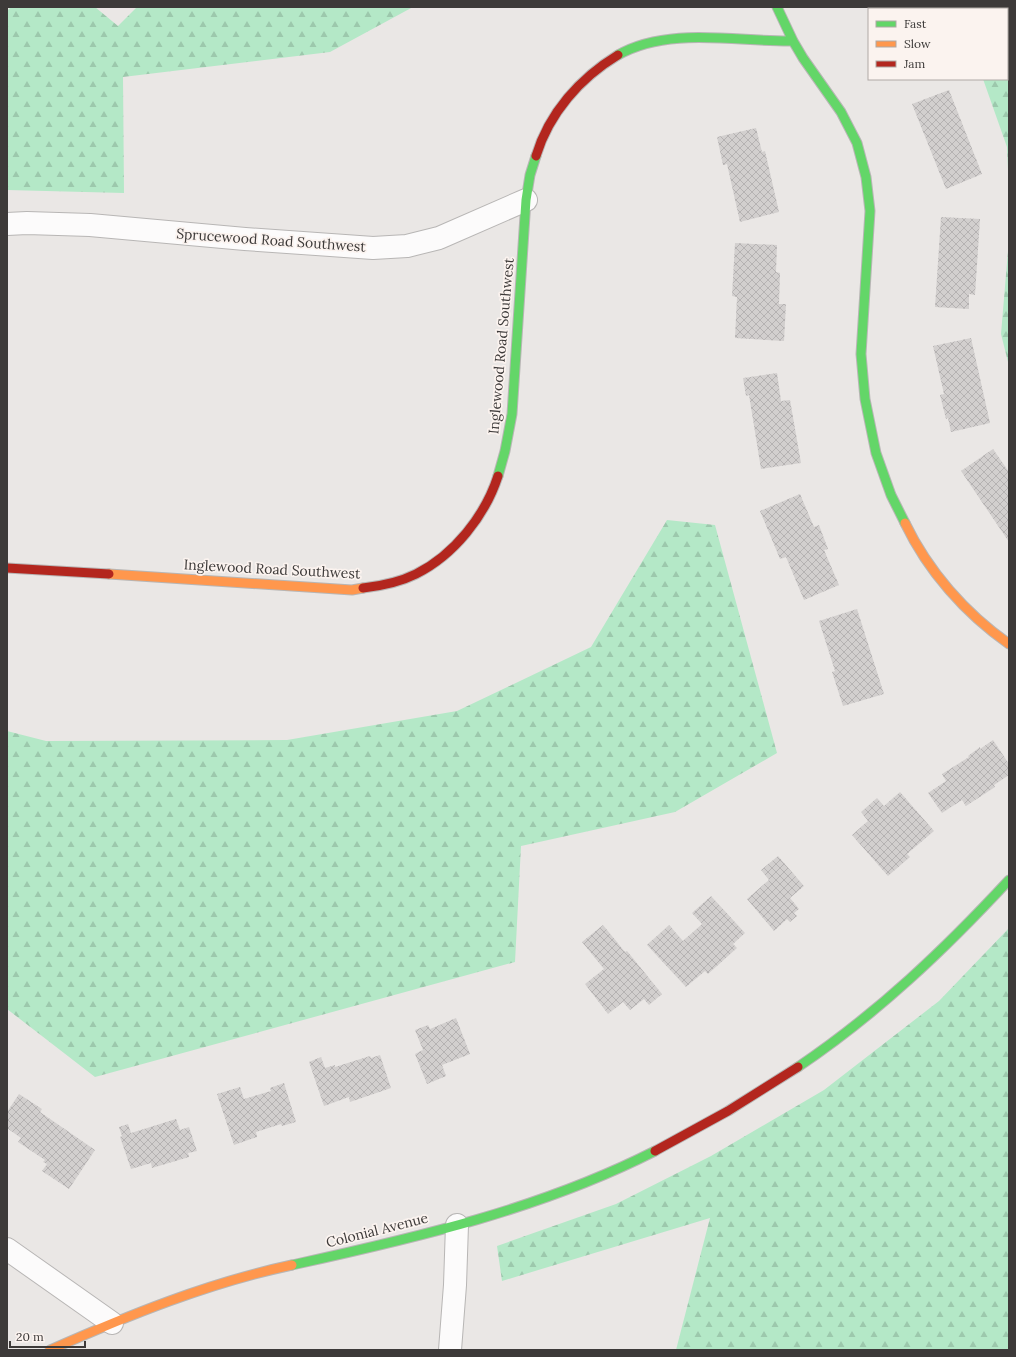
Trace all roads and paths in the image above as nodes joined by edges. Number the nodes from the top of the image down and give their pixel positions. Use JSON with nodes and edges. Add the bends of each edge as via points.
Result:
{"nodes":[{"id":1,"x":777,"y":7,"type":"edge"},
{"id":2,"x":793,"y":41,"type":"junction"},
{"id":3,"x":526,"y":200,"type":"junction"},
{"id":4,"x":7,"y":224,"type":"edge"},
{"id":5,"x":7,"y":568,"type":"edge"},
{"id":6,"x":1009,"y":644,"type":"edge"},
{"id":7,"x":1009,"y":880,"type":"edge"},
{"id":8,"x":457,"y":1225,"type":"junction"},
{"id":9,"x":7,"y":1249,"type":"edge"},
{"id":10,"x":112,"y":1322,"type":"junction"},
{"id":11,"x":50,"y":1350,"type":"edge"},
{"id":12,"x":450,"y":1350,"type":"edge"}],
"edges":[{"from":1,"to":2,"type":"street"},
{"from":2,"to":3,"type":"street","name":"Inglewood Road Southwest","via":[[676,39],[644,44],[620,53],[578,85],[562,105],[545,134],[532,166]]},
{"from":2,"to":6,"type":"street","via":[[842,112],[857,143],[866,177],[870,211],[861,354],[866,407],[876,453],[891,495],[911,536],[930,566],[959,601]]},
{"from":3,"to":4,"type":"street","name":"Sprucewood Road Southwest","via":[[440,238],[407,246],[374,248],[245,240],[90,225]]},
{"from":3,"to":5,"type":"street","name":"Inglewood Road Southwest","via":[[512,414],[507,442],[494,488],[478,517],[458,543],[433,564],[416,574],[385,585],[352,590]]},
{"from":7,"to":8,"type":"street","name":"Colonial Avenue","via":[[913,977],[852,1027],[746,1101],[605,1174],[533,1202]]},
{"from":8,"to":10,"type":"street","name":"Colonial Avenue","via":[[250,1275],[182,1295]]},
{"from":8,"to":12,"type":"street"},
{"from":9,"to":10,"type":"street"},
{"from":10,"to":11,"type":"street","name":"Colonial Avenue"}]}
